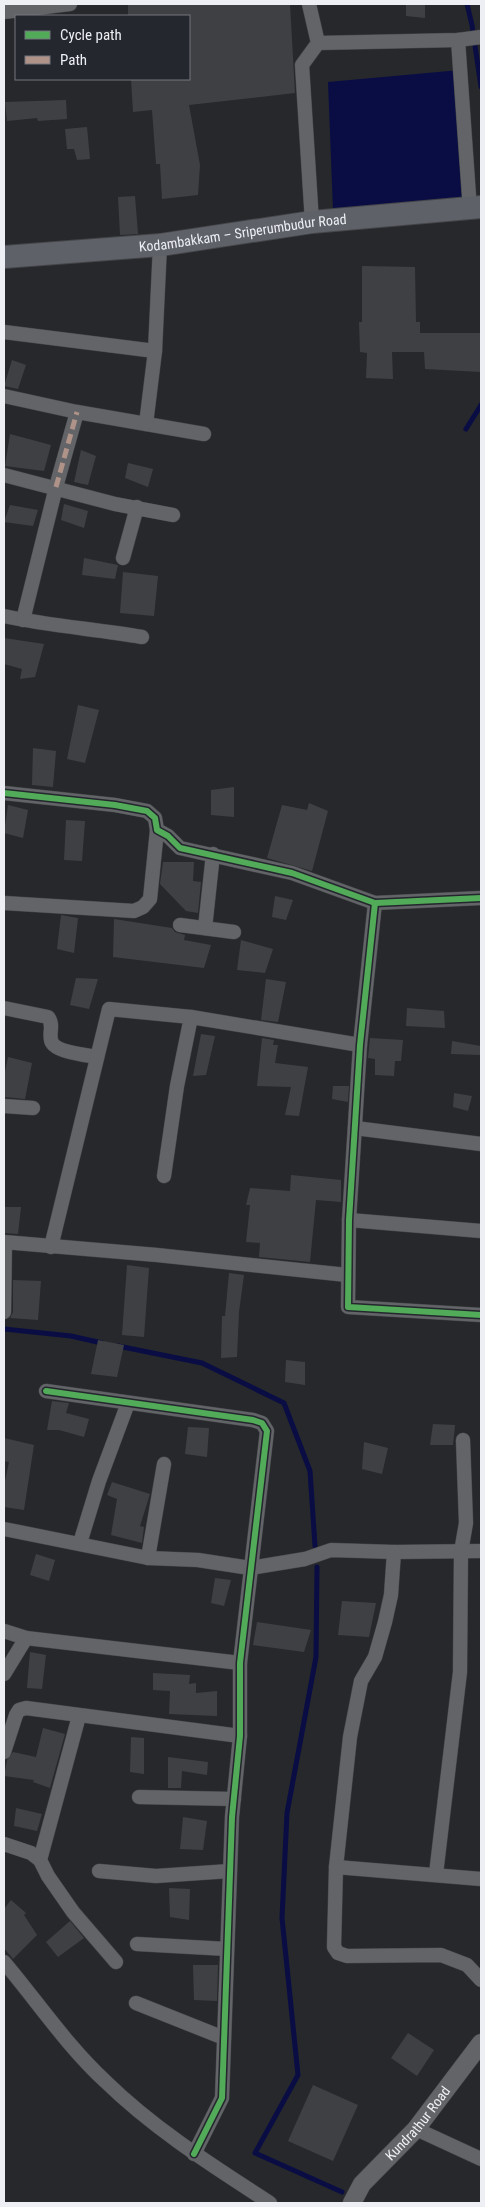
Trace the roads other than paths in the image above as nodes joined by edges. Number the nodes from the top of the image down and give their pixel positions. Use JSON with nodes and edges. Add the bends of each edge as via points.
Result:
{"nodes":[{"id":1,"x":70,"y":4,"type":"edge"},
{"id":2,"x":309,"y":4,"type":"edge"},
{"id":3,"x":4,"y":12,"type":"edge"},
{"id":4,"x":481,"y":37,"type":"edge"},
{"id":5,"x":458,"y":40,"type":"junction"},
{"id":6,"x":318,"y":43,"type":"junction"},
{"id":7,"x":476,"y":209,"type":"edge"},
{"id":8,"x":312,"y":222,"type":"junction"},
{"id":9,"x":160,"y":245,"type":"junction"},
{"id":10,"x":4,"y":257,"type":"edge"},
{"id":11,"x":4,"y":332,"type":"edge"},
{"id":12,"x":155,"y":351,"type":"junction"},
{"id":13,"x":4,"y":396,"type":"edge"},
{"id":14,"x":77,"y":412,"type":"junction"},
{"id":15,"x":146,"y":424,"type":"junction"},
{"id":16,"x":204,"y":434,"type":"dead end"},
{"id":17,"x":4,"y":475,"type":"edge"},
{"id":18,"x":56,"y":487,"type":"junction"},
{"id":19,"x":137,"y":507,"type":"junction"},
{"id":20,"x":173,"y":515,"type":"dead end"},
{"id":21,"x":123,"y":558,"type":"dead end"},
{"id":22,"x":4,"y":616,"type":"edge"},
{"id":23,"x":23,"y":620,"type":"junction"},
{"id":24,"x":142,"y":637,"type":"dead end"},
{"id":25,"x":4,"y":793,"type":"edge"},
{"id":26,"x":157,"y":830,"type":"junction"},
{"id":27,"x":214,"y":854,"type":"junction"},
{"id":28,"x":481,"y":898,"type":"edge"},
{"id":29,"x":4,"y":903,"type":"edge"},
{"id":30,"x":375,"y":903,"type":"junction"},
{"id":31,"x":180,"y":925,"type":"dead end"},
{"id":32,"x":205,"y":928,"type":"junction"},
{"id":33,"x":234,"y":932,"type":"dead end"},
{"id":34,"x":4,"y":1008,"type":"edge"},
{"id":35,"x":191,"y":1018,"type":"junction"},
{"id":36,"x":360,"y":1045,"type":"junction"},
{"id":37,"x":97,"y":1057,"type":"junction"},
{"id":38,"x":4,"y":1106,"type":"edge"},
{"id":39,"x":33,"y":1108,"type":"dead end"},
{"id":40,"x":355,"y":1128,"type":"junction"},
{"id":41,"x":481,"y":1144,"type":"edge"},
{"id":42,"x":164,"y":1176,"type":"dead end"},
{"id":43,"x":349,"y":1220,"type":"junction"},
{"id":44,"x":481,"y":1230,"type":"edge"},
{"id":45,"x":4,"y":1242,"type":"edge"},
{"id":46,"x":51,"y":1247,"type":"junction"},
{"id":47,"x":347,"y":1275,"type":"junction"},
{"id":48,"x":4,"y":1312,"type":"edge"},
{"id":49,"x":481,"y":1315,"type":"edge"},
{"id":50,"x":46,"y":1391,"type":"dead end"},
{"id":51,"x":128,"y":1402,"type":"junction"},
{"id":52,"x":464,"y":1440,"type":"dead end"},
{"id":53,"x":164,"y":1464,"type":"dead end"},
{"id":54,"x":4,"y":1529,"type":"edge"},
{"id":55,"x":80,"y":1543,"type":"junction"},
{"id":56,"x":481,"y":1551,"type":"edge"},
{"id":57,"x":394,"y":1552,"type":"junction"},
{"id":58,"x":461,"y":1552,"type":"junction"},
{"id":59,"x":148,"y":1558,"type":"junction"},
{"id":60,"x":250,"y":1568,"type":"junction"},
{"id":61,"x":4,"y":1631,"type":"edge"},
{"id":62,"x":26,"y":1638,"type":"junction"},
{"id":63,"x":240,"y":1663,"type":"junction"},
{"id":64,"x":4,"y":1674,"type":"edge"},
{"id":65,"x":79,"y":1716,"type":"junction"},
{"id":66,"x":240,"y":1736,"type":"junction"},
{"id":67,"x":4,"y":1752,"type":"edge"},
{"id":68,"x":139,"y":1797,"type":"dead end"},
{"id":69,"x":234,"y":1799,"type":"junction"},
{"id":70,"x":4,"y":1844,"type":"edge"},
{"id":71,"x":40,"y":1860,"type":"junction"},
{"id":72,"x":336,"y":1867,"type":"junction"},
{"id":73,"x":99,"y":1871,"type":"dead end"},
{"id":74,"x":230,"y":1871,"type":"junction"},
{"id":75,"x":436,"y":1874,"type":"junction"},
{"id":76,"x":481,"y":1879,"type":"edge"},
{"id":77,"x":138,"y":1944,"type":"dead end"},
{"id":78,"x":228,"y":1950,"type":"junction"},
{"id":79,"x":4,"y":1962,"type":"edge"},
{"id":80,"x":116,"y":1962,"type":"dead end"},
{"id":81,"x":481,"y":1980,"type":"edge"},
{"id":82,"x":136,"y":2003,"type":"dead end"},
{"id":83,"x":224,"y":2038,"type":"junction"},
{"id":84,"x":481,"y":2043,"type":"edge"},
{"id":85,"x":416,"y":2128,"type":"junction"},
{"id":86,"x":194,"y":2154,"type":"junction"},
{"id":87,"x":481,"y":2159,"type":"edge"},
{"id":88,"x":270,"y":2203,"type":"edge"},
{"id":89,"x":352,"y":2203,"type":"edge"}],
"edges":[{"from":1,"to":3,"type":"street"},
{"from":2,"to":6,"type":"street"},
{"from":4,"to":5,"type":"street"},
{"from":5,"to":6,"type":"street"},
{"from":5,"to":7,"type":"street"},
{"from":6,"to":8,"type":"street","via":[[302,65]]},
{"from":7,"to":8,"type":"main road","name":"Kodambakkam – Sriperumbudur Road"},
{"from":8,"to":9,"type":"main road","name":"Kodambakkam – Sriperumbudur Road"},
{"from":9,"to":10,"type":"main road","name":"Kodambakkam – Sriperumbudur Road"},
{"from":9,"to":12,"type":"street"},
{"from":11,"to":12,"type":"street"},
{"from":12,"to":15,"type":"street"},
{"from":13,"to":14,"type":"street"},
{"from":14,"to":15,"type":"street"},
{"from":14,"to":18,"type":"street"},
{"from":15,"to":16,"type":"street"},
{"from":17,"to":18,"type":"street"},
{"from":18,"to":19,"type":"street"},
{"from":18,"to":23,"type":"street"},
{"from":19,"to":20,"type":"street"},
{"from":19,"to":21,"type":"street"},
{"from":22,"to":23,"type":"street"},
{"from":23,"to":24,"type":"street"},
{"from":25,"to":26,"type":"street","via":[[147,811],[155,818]]},
{"from":26,"to":27,"type":"street","via":[[180,848]]},
{"from":26,"to":29,"type":"street","via":[[150,899],[144,907],[134,911]]},
{"from":27,"to":30,"type":"street","via":[[292,873]]},
{"from":27,"to":32,"type":"street"},
{"from":28,"to":30,"type":"street"},
{"from":30,"to":36,"type":"street"},
{"from":31,"to":32,"type":"street"},
{"from":32,"to":33,"type":"street"},
{"from":34,"to":37,"type":"street","via":[[48,1018],[52,1022],[54,1046]]},
{"from":35,"to":36,"type":"street"},
{"from":35,"to":37,"type":"street","via":[[109,1009]]},
{"from":35,"to":42,"type":"street"},
{"from":36,"to":40,"type":"street"},
{"from":37,"to":46,"type":"street"},
{"from":38,"to":39,"type":"street"},
{"from":40,"to":41,"type":"street"},
{"from":40,"to":43,"type":"street"},
{"from":43,"to":44,"type":"street"},
{"from":43,"to":47,"type":"street"},
{"from":45,"to":46,"type":"street"},
{"from":45,"to":48,"type":"street"},
{"from":46,"to":47,"type":"street"},
{"from":47,"to":49,"type":"street","via":[[348,1307]]},
{"from":50,"to":51,"type":"street"},
{"from":51,"to":55,"type":"street"},
{"from":51,"to":60,"type":"street","via":[[262,1423],[267,1431],[267,1440]]},
{"from":52,"to":58,"type":"street","via":[[466,1523]]},
{"from":53,"to":59,"type":"street"},
{"from":54,"to":55,"type":"street"},
{"from":55,"to":59,"type":"street"},
{"from":56,"to":58,"type":"street"},
{"from":57,"to":58,"type":"street"},
{"from":57,"to":60,"type":"street","via":[[332,1550],[304,1559]]},
{"from":57,"to":72,"type":"street","via":[[391,1595],[385,1622],[375,1658],[360,1681],[354,1710]]},
{"from":58,"to":75,"type":"street","via":[[460,1672]]},
{"from":59,"to":60,"type":"street","via":[[198,1560]]},
{"from":60,"to":63,"type":"street"},
{"from":61,"to":62,"type":"street"},
{"from":62,"to":63,"type":"street"},
{"from":62,"to":64,"type":"street"},
{"from":63,"to":66,"type":"street"},
{"from":65,"to":66,"type":"street"},
{"from":65,"to":67,"type":"street","via":[[26,1708],[19,1710]]},
{"from":65,"to":71,"type":"street"},
{"from":66,"to":69,"type":"street"},
{"from":68,"to":69,"type":"street"},
{"from":69,"to":74,"type":"street"},
{"from":70,"to":71,"type":"street","via":[[31,1853]]},
{"from":71,"to":80,"type":"street","via":[[73,1912]]},
{"from":72,"to":75,"type":"street"},
{"from":72,"to":81,"type":"street","via":[[333,1937],[338,1953],[371,1957],[442,1955],[467,1964]]},
{"from":73,"to":74,"type":"street","via":[[156,1876]]},
{"from":74,"to":78,"type":"street"},
{"from":75,"to":76,"type":"street"},
{"from":77,"to":78,"type":"street"},
{"from":78,"to":83,"type":"street"},
{"from":79,"to":86,"type":"street","via":[[103,2080]]},
{"from":82,"to":83,"type":"street"},
{"from":83,"to":86,"type":"street","via":[[222,2098]]},
{"from":84,"to":85,"type":"street","name":"Kundrathur Road"},
{"from":85,"to":87,"type":"street"},
{"from":85,"to":89,"type":"street","name":"Kundrathur Road","via":[[362,2184]]},
{"from":86,"to":88,"type":"street"}]}
